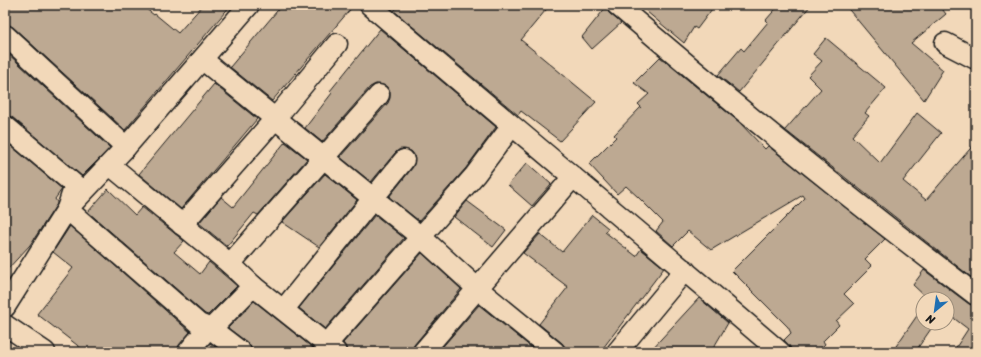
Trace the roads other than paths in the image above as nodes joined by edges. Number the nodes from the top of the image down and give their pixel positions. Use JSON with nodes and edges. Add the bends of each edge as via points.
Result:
{"nodes":[{"id":1,"x":249,"y":5,"type":"edge"},
{"id":2,"x":370,"y":5,"type":"edge"},
{"id":3,"x":617,"y":5,"type":"edge"},
{"id":4,"x":5,"y":35,"type":"edge"},
{"id":5,"x":945,"y":43,"type":"dead end"},
{"id":6,"x":337,"y":44,"type":"dead end"},
{"id":7,"x":976,"y":59,"type":"edge"},
{"id":8,"x":203,"y":60,"type":"junction"},
{"id":9,"x":379,"y":96,"type":"dead end"},
{"id":10,"x":274,"y":120,"type":"junction"},
{"id":11,"x":5,"y":126,"type":"edge"},
{"id":12,"x":512,"y":127,"type":"junction"},
{"id":13,"x":126,"y":147,"type":"junction"},
{"id":14,"x":324,"y":159,"type":"junction"},
{"id":15,"x":404,"y":160,"type":"dead end"},
{"id":16,"x":110,"y":165,"type":"junction"},
{"id":17,"x":573,"y":177,"type":"junction"},
{"id":18,"x":373,"y":198,"type":"junction"},
{"id":19,"x":67,"y":209,"type":"junction"},
{"id":20,"x":182,"y":225,"type":"junction"},
{"id":21,"x":422,"y":238,"type":"junction"},
{"id":22,"x":230,"y":264,"type":"junction"},
{"id":23,"x":685,"y":270,"type":"junction"},
{"id":24,"x":253,"y":286,"type":"junction"},
{"id":25,"x":478,"y":289,"type":"junction"},
{"id":26,"x":976,"y":295,"type":"edge"},
{"id":27,"x":5,"y":307,"type":"edge"},
{"id":28,"x":284,"y":310,"type":"junction"},
{"id":29,"x":5,"y":325,"type":"edge"},
{"id":30,"x":209,"y":329,"type":"junction"},
{"id":31,"x":332,"y":348,"type":"edge"},
{"id":32,"x":45,"y":352,"type":"edge"},
{"id":33,"x":188,"y":352,"type":"edge"},
{"id":34,"x":241,"y":352,"type":"edge"},
{"id":35,"x":423,"y":352,"type":"edge"},
{"id":36,"x":555,"y":352,"type":"edge"},
{"id":37,"x":617,"y":352,"type":"edge"},
{"id":38,"x":780,"y":352,"type":"edge"}],
"edges":[{"from":1,"to":8,"type":"street"},
{"from":2,"to":12,"type":"street"},
{"from":3,"to":26,"type":"street","via":[[703,79]]},
{"from":4,"to":13,"type":"street"},
{"from":5,"to":7,"type":"street"},
{"from":6,"to":10,"type":"street"},
{"from":8,"to":10,"type":"street"},
{"from":8,"to":13,"type":"street"},
{"from":9,"to":14,"type":"street"},
{"from":10,"to":14,"type":"street"},
{"from":10,"to":20,"type":"street"},
{"from":11,"to":19,"type":"street","via":[[75,185]]},
{"from":12,"to":17,"type":"street"},
{"from":12,"to":21,"type":"street"},
{"from":13,"to":16,"type":"street"},
{"from":14,"to":18,"type":"street"},
{"from":14,"to":22,"type":"street"},
{"from":15,"to":18,"type":"street"},
{"from":16,"to":19,"type":"street"},
{"from":16,"to":20,"type":"street"},
{"from":17,"to":23,"type":"street"},
{"from":17,"to":25,"type":"street"},
{"from":18,"to":21,"type":"street"},
{"from":18,"to":28,"type":"street"},
{"from":19,"to":27,"type":"street"},
{"from":19,"to":30,"type":"street","via":[[199,324]]},
{"from":20,"to":22,"type":"street"},
{"from":21,"to":25,"type":"street"},
{"from":21,"to":31,"type":"street"},
{"from":22,"to":24,"type":"street"},
{"from":23,"to":37,"type":"street"},
{"from":23,"to":38,"type":"street"},
{"from":24,"to":28,"type":"street"},
{"from":24,"to":30,"type":"street"},
{"from":25,"to":35,"type":"street"},
{"from":25,"to":36,"type":"street"},
{"from":28,"to":31,"type":"street"},
{"from":29,"to":32,"type":"street"},
{"from":30,"to":33,"type":"street"},
{"from":30,"to":34,"type":"street"}]}
